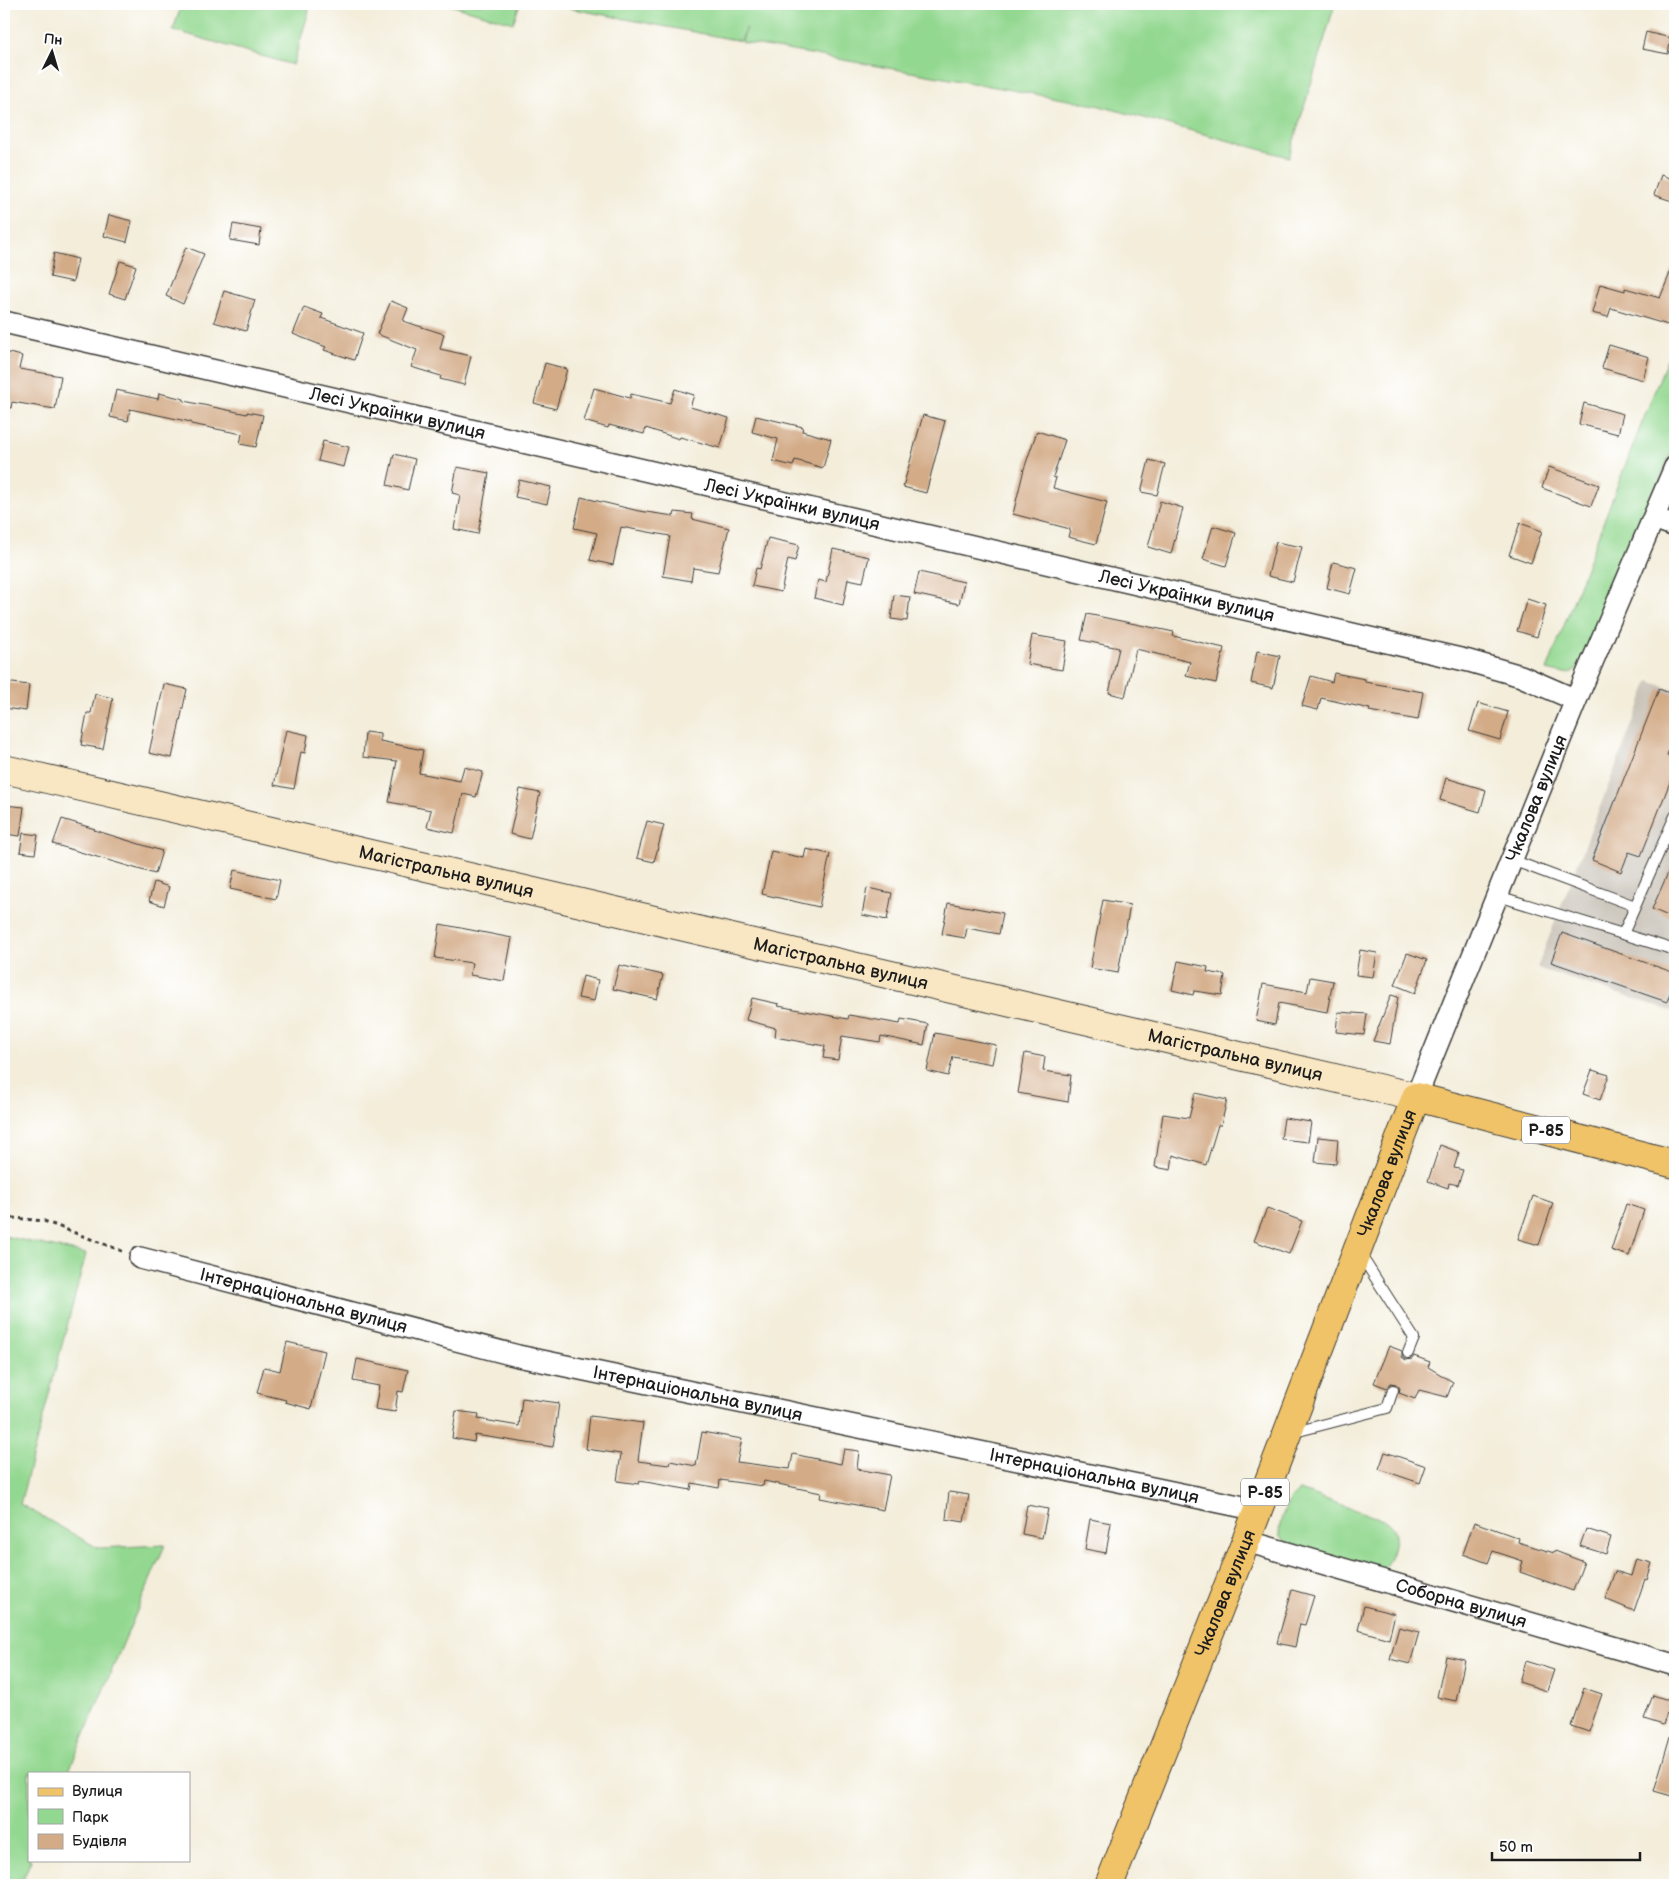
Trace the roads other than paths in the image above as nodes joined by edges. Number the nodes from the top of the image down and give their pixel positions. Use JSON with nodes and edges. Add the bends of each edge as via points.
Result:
{"nodes":[{"id":1,"x":4,"y":322,"type":"edge"},
{"id":2,"x":1675,"y":467,"type":"edge"},
{"id":3,"x":1654,"y":518,"type":"junction"},
{"id":4,"x":1675,"y":526,"type":"edge"},
{"id":5,"x":1576,"y":700,"type":"junction"},
{"id":6,"x":4,"y":769,"type":"edge"},
{"id":7,"x":1675,"y":816,"type":"edge"},
{"id":8,"x":1512,"y":860,"type":"junction"},
{"id":9,"x":1498,"y":896,"type":"junction"},
{"id":10,"x":1635,"y":906,"type":"junction"},
{"id":11,"x":1623,"y":934,"type":"junction"},
{"id":12,"x":1675,"y":950,"type":"edge"},
{"id":13,"x":1416,"y":1097,"type":"junction"},
{"id":14,"x":1675,"y":1164,"type":"edge"},
{"id":15,"x":1358,"y":1250,"type":"junction"},
{"id":16,"x":140,"y":1258,"type":"road end"},
{"id":17,"x":1408,"y":1353,"type":"dead end"},
{"id":18,"x":1394,"y":1390,"type":"dead end"},
{"id":19,"x":1288,"y":1433,"type":"junction"},
{"id":20,"x":1258,"y":1510,"type":"junction"},
{"id":21,"x":1246,"y":1541,"type":"junction"},
{"id":22,"x":1675,"y":1665,"type":"edge"},
{"id":23,"x":1109,"y":1885,"type":"edge"}],
"edges":[{"from":1,"to":5,"type":"street","name":"Лесі Українки вулиця","via":[[1469,661],[1521,676]]},
{"from":2,"to":3,"type":"street","name":"Чкалова вулиця"},
{"from":3,"to":4,"type":"street"},
{"from":3,"to":5,"type":"street","name":"Чкалова вулиця"},
{"from":5,"to":8,"type":"street","name":"Чкалова вулиця"},
{"from":6,"to":13,"type":"main road","name":"Магістральна вулиця"},
{"from":7,"to":10,"type":"lane"},
{"from":8,"to":9,"type":"street","name":"Чкалова вулиця"},
{"from":8,"to":10,"type":"lane"},
{"from":9,"to":11,"type":"lane"},
{"from":9,"to":13,"type":"street","name":"Чкалова вулиця"},
{"from":10,"to":11,"type":"lane"},
{"from":11,"to":12,"type":"lane"},
{"from":13,"to":14,"type":"main road","name":"Магістральна вулиця","number":"Р-85"},
{"from":13,"to":15,"type":"main road","name":"Чкалова вулиця","number":"Р-85"},
{"from":15,"to":17,"type":"lane","via":[[1414,1338]]},
{"from":15,"to":19,"type":"main road","name":"Чкалова вулиця","number":"Р-85"},
{"from":16,"to":20,"type":"street","name":"Інтернаціональна вулиця","via":[[518,1356]]},
{"from":18,"to":19,"type":"lane","via":[[1387,1408]]},
{"from":19,"to":20,"type":"main road","name":"Чкалова вулиця","number":"Р-85"},
{"from":20,"to":21,"type":"main road","name":"Чкалова вулиця","number":"Р-85"},
{"from":21,"to":22,"type":"street","name":"Соборна вулиця"},
{"from":21,"to":23,"type":"main road","name":"Чкалова вулиця","number":"Р-85"}]}
